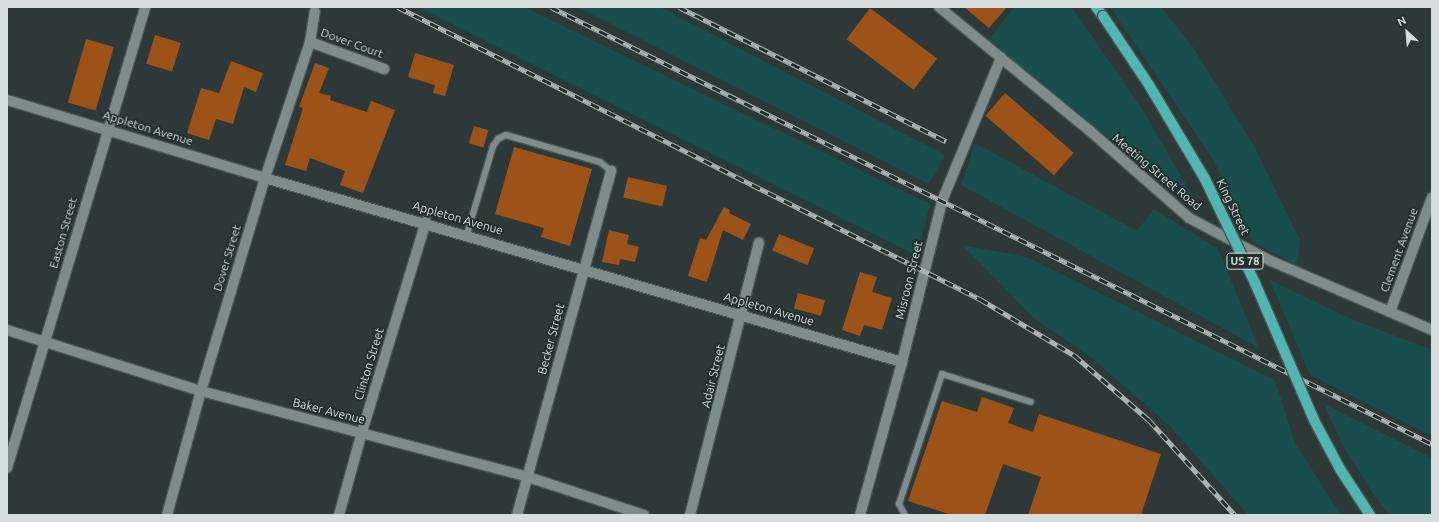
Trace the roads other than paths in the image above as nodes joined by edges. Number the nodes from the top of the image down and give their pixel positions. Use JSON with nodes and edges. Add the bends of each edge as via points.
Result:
{"nodes":[{"id":1,"x":145,"y":7,"type":"edge"},
{"id":2,"x":938,"y":7,"type":"edge"},
{"id":3,"x":1096,"y":7,"type":"edge"},
{"id":4,"x":315,"y":11,"type":"dead end"},
{"id":5,"x":310,"y":42,"type":"junction"},
{"id":6,"x":1001,"y":58,"type":"junction"},
{"id":7,"x":384,"y":69,"type":"dead end"},
{"id":8,"x":7,"y":100,"type":"edge"},
{"id":9,"x":107,"y":128,"type":"junction"},
{"id":10,"x":611,"y":171,"type":"joint"},
{"id":11,"x":265,"y":178,"type":"junction"},
{"id":12,"x":1432,"y":197,"type":"edge"},
{"id":13,"x":426,"y":222,"type":"junction"},
{"id":14,"x":467,"y":234,"type":"junction"},
{"id":15,"x":759,"y":243,"type":"dead end"},
{"id":16,"x":583,"y":268,"type":"junction"},
{"id":17,"x":1390,"y":312,"type":"junction"},
{"id":18,"x":742,"y":315,"type":"junction"},
{"id":19,"x":7,"y":330,"type":"edge"},
{"id":20,"x":1432,"y":330,"type":"edge"},
{"id":21,"x":44,"y":342,"type":"junction"},
{"id":22,"x":902,"y":362,"type":"junction"},
{"id":23,"x":201,"y":391,"type":"junction"},
{"id":24,"x":1031,"y":402,"type":"dead end"},
{"id":25,"x":362,"y":432,"type":"junction"},
{"id":26,"x":7,"y":468,"type":"edge"},
{"id":27,"x":528,"y":477,"type":"junction"},
{"id":28,"x":167,"y":515,"type":"edge"},
{"id":29,"x":339,"y":515,"type":"edge"},
{"id":30,"x":517,"y":515,"type":"edge"},
{"id":31,"x":644,"y":515,"type":"edge"},
{"id":32,"x":690,"y":515,"type":"edge"},
{"id":33,"x":860,"y":515,"type":"edge"},
{"id":34,"x":905,"y":515,"type":"edge"},
{"id":35,"x":1370,"y":515,"type":"edge"}],
"edges":[{"from":1,"to":9,"type":"street","name":"Easton Street"},
{"from":2,"to":6,"type":"street","name":"Meeting Street Road"},
{"from":3,"to":35,"type":"main road","name":"King Street","number":"US 78","bridge":true,"via":[[1149,85],[1205,179],[1255,283],[1314,420],[1340,469]]},
{"from":4,"to":5,"type":"street","name":"Dover Street"},
{"from":5,"to":7,"type":"street","name":"Dover Court"},
{"from":5,"to":11,"type":"street","name":"Dover Street"},
{"from":6,"to":17,"type":"street","name":"Meeting Street Road","via":[[1189,218],[1271,261]]},
{"from":6,"to":22,"type":"street","name":"Misroon Street","via":[[942,201]]},
{"from":8,"to":9,"type":"street","name":"Appleton Avenue"},
{"from":9,"to":11,"type":"street","name":"Appleton Avenue"},
{"from":9,"to":21,"type":"street","name":"Easton Street"},
{"from":10,"to":14,"type":"lane","via":[[600,162],[506,135],[493,146]]},
{"from":10,"to":16,"type":"street","name":"Becker Street"},
{"from":11,"to":13,"type":"street","name":"Appleton Avenue"},
{"from":11,"to":23,"type":"street","name":"Dover Street"},
{"from":12,"to":17,"type":"street","name":"Clement Avenue"},
{"from":13,"to":14,"type":"street","name":"Appleton Avenue"},
{"from":13,"to":25,"type":"street","name":"Clinton Street"},
{"from":14,"to":16,"type":"street","name":"Appleton Avenue"},
{"from":15,"to":18,"type":"street","name":"Adair Street"},
{"from":16,"to":18,"type":"street","name":"Appleton Avenue"},
{"from":16,"to":27,"type":"street","name":"Becker Street"},
{"from":17,"to":20,"type":"street","name":"Meeting Street Road"},
{"from":18,"to":22,"type":"street","name":"Appleton Avenue"},
{"from":18,"to":32,"type":"street","name":"Adair Street"},
{"from":19,"to":21,"type":"street","name":"Baker Avenue"},
{"from":21,"to":23,"type":"street","name":"Baker Avenue"},
{"from":21,"to":26,"type":"street","name":"Easton Street"},
{"from":22,"to":33,"type":"street","name":"Misroon Street"},
{"from":23,"to":25,"type":"street","name":"Baker Avenue"},
{"from":23,"to":28,"type":"street","name":"Dover Street"},
{"from":24,"to":34,"type":"lane","via":[[942,374],[899,504]]},
{"from":25,"to":27,"type":"street","name":"Baker Avenue"},
{"from":25,"to":29,"type":"street","name":"Clinton Street"},
{"from":27,"to":30,"type":"street","name":"Becker Street"},
{"from":27,"to":31,"type":"street","name":"Baker Avenue"}]}
